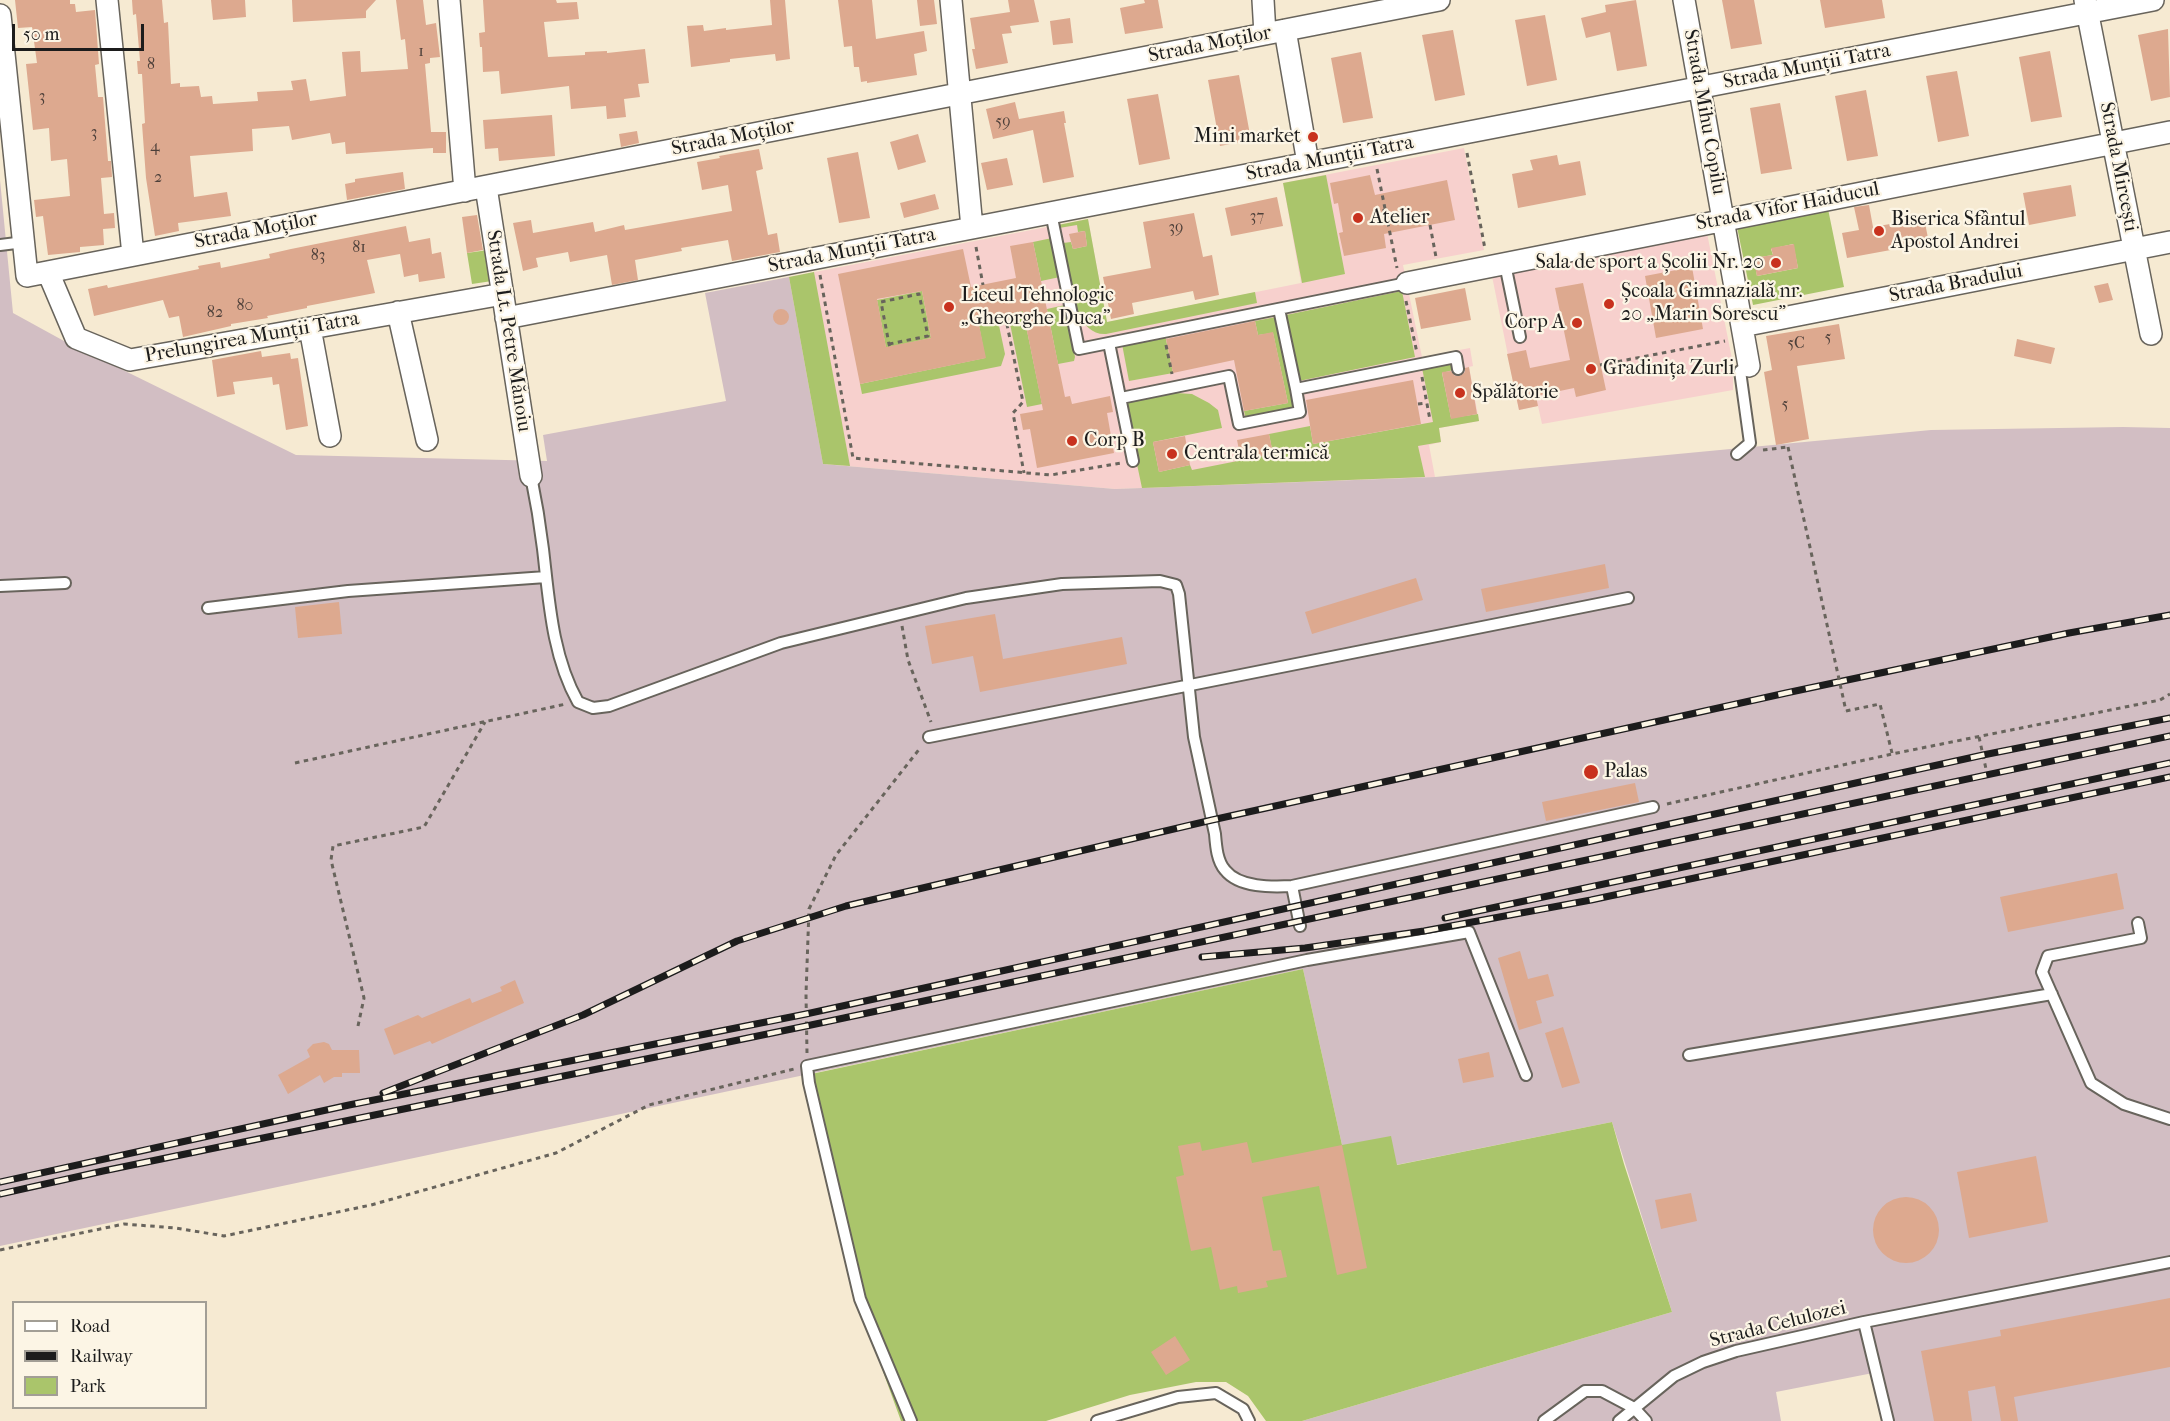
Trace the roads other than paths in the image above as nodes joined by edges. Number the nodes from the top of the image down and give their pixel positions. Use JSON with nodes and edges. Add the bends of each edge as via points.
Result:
{"nodes":[{"id":1,"x":107,"y":0,"type":"edge"},
{"id":2,"x":449,"y":0,"type":"edge"},
{"id":3,"x":951,"y":0,"type":"edge"},
{"id":4,"x":1263,"y":0,"type":"edge"},
{"id":5,"x":1439,"y":0,"type":"edge"},
{"id":6,"x":1684,"y":0,"type":"edge"},
{"id":7,"x":2153,"y":0,"type":"edge"},
{"id":8,"x":2087,"y":6,"type":"edge"},
{"id":9,"x":0,"y":15,"type":"edge"},
{"id":10,"x":1275,"y":32,"type":"junction"},
{"id":11,"x":1700,"y":88,"type":"junction"},
{"id":12,"x":960,"y":94,"type":"junction"},
{"id":13,"x":2170,"y":132,"type":"edge"},
{"id":14,"x":2114,"y":143,"type":"junction"},
{"id":15,"x":1308,"y":163,"type":"junction"},
{"id":16,"x":486,"y":187,"type":"junction"},
{"id":17,"x":465,"y":191,"type":"junction"},
{"id":18,"x":1051,"y":213,"type":"junction"},
{"id":19,"x":1723,"y":220,"type":"junction"},
{"id":20,"x":972,"y":228,"type":"junction"},
{"id":21,"x":24,"y":242,"type":"junction"},
{"id":22,"x":2170,"y":242,"type":"edge"},
{"id":23,"x":0,"y":245,"type":"edge"},
{"id":24,"x":2134,"y":249,"type":"junction"},
{"id":25,"x":133,"y":255,"type":"junction"},
{"id":26,"x":1497,"y":265,"type":"junction"},
{"id":27,"x":48,"y":272,"type":"junction"},
{"id":28,"x":1404,"y":284,"type":"joint"},
{"id":29,"x":503,"y":294,"type":"junction"},
{"id":30,"x":1279,"y":309,"type":"junction"},
{"id":31,"x":398,"y":312,"type":"junction"},
{"id":32,"x":506,"y":318,"type":"junction"},
{"id":33,"x":310,"y":328,"type":"junction"},
{"id":34,"x":1743,"y":332,"type":"junction"},
{"id":35,"x":2151,"y":334,"type":"dead end"},
{"id":36,"x":1521,"y":337,"type":"dead end"},
{"id":37,"x":1109,"y":343,"type":"junction"},
{"id":38,"x":1749,"y":366,"type":"joint"},
{"id":39,"x":1458,"y":369,"type":"dead end"},
{"id":40,"x":1296,"y":389,"type":"junction"},
{"id":41,"x":1121,"y":398,"type":"junction"},
{"id":42,"x":330,"y":436,"type":"dead end"},
{"id":43,"x":427,"y":441,"type":"dead end"},
{"id":44,"x":1737,"y":454,"type":"dead end"},
{"id":45,"x":1134,"y":461,"type":"road end"},
{"id":46,"x":531,"y":476,"type":"joint"},
{"id":47,"x":546,"y":577,"type":"junction"},
{"id":48,"x":65,"y":583,"type":"dead end"},
{"id":49,"x":0,"y":586,"type":"edge"},
{"id":50,"x":1628,"y":598,"type":"dead end"},
{"id":51,"x":207,"y":608,"type":"dead end"},
{"id":52,"x":1189,"y":686,"type":"junction"},
{"id":53,"x":929,"y":737,"type":"road end"},
{"id":54,"x":1653,"y":807,"type":"road end"},
{"id":55,"x":1292,"y":886,"type":"junction"},
{"id":56,"x":2138,"y":922,"type":"dead end"},
{"id":57,"x":1300,"y":926,"type":"dead end"},
{"id":58,"x":2052,"y":994,"type":"junction"},
{"id":59,"x":1689,"y":1055,"type":"dead end"},
{"id":60,"x":1526,"y":1075,"type":"dead end"},
{"id":61,"x":2170,"y":1119,"type":"edge"},
{"id":62,"x":2170,"y":1262,"type":"edge"},
{"id":63,"x":1864,"y":1323,"type":"junction"},
{"id":64,"x":1634,"y":1408,"type":"junction"},
{"id":65,"x":911,"y":1421,"type":"edge"},
{"id":66,"x":1097,"y":1421,"type":"edge"},
{"id":67,"x":1249,"y":1421,"type":"edge"},
{"id":68,"x":1545,"y":1421,"type":"edge"},
{"id":69,"x":1619,"y":1421,"type":"edge"},
{"id":70,"x":1646,"y":1421,"type":"edge"},
{"id":71,"x":1888,"y":1421,"type":"edge"}],
"edges":[{"from":1,"to":25,"type":"street"},
{"from":2,"to":17,"type":"street"},
{"from":3,"to":12,"type":"street"},
{"from":4,"to":10,"type":"street"},
{"from":5,"to":10,"type":"street","name":"Strada Moților"},
{"from":6,"to":11,"type":"street","name":"Strada Mihu Copilu"},
{"from":7,"to":8,"type":"street","name":"Strada Munții Tatra"},
{"from":8,"to":11,"type":"street","name":"Strada Munții Tatra"},
{"from":8,"to":14,"type":"street","name":"Strada Mircești"},
{"from":9,"to":21,"type":"street"},
{"from":10,"to":12,"type":"street","name":"Strada Moților"},
{"from":10,"to":15,"type":"street"},
{"from":11,"to":15,"type":"street","name":"Strada Munții Tatra"},
{"from":11,"to":19,"type":"street","name":"Strada Mihu Copilu"},
{"from":12,"to":16,"type":"street","name":"Strada Moților"},
{"from":12,"to":20,"type":"street"},
{"from":13,"to":14,"type":"street","name":"Strada Vifor Haiducul"},
{"from":14,"to":19,"type":"street","name":"Strada Vifor Haiducul"},
{"from":14,"to":24,"type":"street","name":"Strada Mircești"},
{"from":15,"to":18,"type":"street","name":"Strada Munții Tatra"},
{"from":16,"to":17,"type":"street","name":"Strada Moților"},
{"from":16,"to":29,"type":"street","name":"Strada Lt. Petre Mănoiu"},
{"from":17,"to":25,"type":"street","name":"Strada Moților"},
{"from":18,"to":20,"type":"street","name":"Strada Munții Tatra"},
{"from":18,"to":37,"type":"lane","via":[[1079,349]]},
{"from":19,"to":26,"type":"street","name":"Strada Vifor Haiducul"},
{"from":19,"to":34,"type":"street","name":"Strada Mihu Copilu"},
{"from":20,"to":32,"type":"street","name":"Strada Munții Tatra"},
{"from":21,"to":23,"type":"lane"},
{"from":21,"to":27,"type":"street","name":"Strada Moților","via":[[27,276]]},
{"from":22,"to":24,"type":"street","name":"Strada Bradului"},
{"from":24,"to":34,"type":"street","name":"Strada Bradului"},
{"from":24,"to":35,"type":"street","name":"Strada Mircești"},
{"from":25,"to":27,"type":"street","name":"Strada Moților"},
{"from":26,"to":28,"type":"street","name":"Strada Vifor Haiducul"},
{"from":26,"to":36,"type":"lane"},
{"from":27,"to":33,"type":"street","name":"Prelungirea Munții Tatra","via":[[76,338],[130,360]]},
{"from":28,"to":30,"type":"lane"},
{"from":29,"to":31,"type":"street","name":"Prelungirea Munții Tatra"},
{"from":29,"to":32,"type":"street","name":"Strada Lt. Petre Mănoiu"},
{"from":30,"to":37,"type":"lane"},
{"from":30,"to":40,"type":"lane"},
{"from":31,"to":33,"type":"street","name":"Prelungirea Munții Tatra"},
{"from":31,"to":43,"type":"street"},
{"from":32,"to":46,"type":"street","name":"Strada Lt. Petre Mănoiu"},
{"from":33,"to":42,"type":"street"},
{"from":34,"to":38,"type":"street","name":"Strada Mihu Copilu"},
{"from":37,"to":41,"type":"lane"},
{"from":38,"to":44,"type":"lane","via":[[1740,371],[1750,443]]},
{"from":39,"to":40,"type":"lane","via":[[1456,357]]},
{"from":40,"to":41,"type":"lane","via":[[1300,412],[1239,424],[1229,376]]},
{"from":41,"to":45,"type":"lane"},
{"from":46,"to":47,"type":"lane"},
{"from":47,"to":51,"type":"lane","via":[[348,591]]},
{"from":47,"to":52,"type":"lane","via":[[567,682],[578,702],[593,708],[609,706],[782,643],[966,598],[1062,584],[1160,581],[1176,585]]},
{"from":48,"to":49,"type":"lane"},
{"from":50,"to":52,"type":"lane"},
{"from":52,"to":53,"type":"lane"},
{"from":52,"to":55,"type":"lane","via":[[1195,743],[1217,852],[1225,870],[1237,880],[1264,888]]},
{"from":54,"to":55,"type":"lane"},
{"from":55,"to":57,"type":"lane"},
{"from":56,"to":58,"type":"lane","via":[[2141,938],[2048,956],[2042,972]]},
{"from":58,"to":59,"type":"lane"},
{"from":58,"to":61,"type":"lane","via":[[2091,1083],[2124,1104]]},
{"from":60,"to":65,"type":"lane","via":[[1469,932],[1307,960],[807,1066],[860,1299]]},
{"from":62,"to":63,"type":"lane"},
{"from":63,"to":64,"type":"lane","name":"Strada Celulozei","via":[[1703,1362],[1674,1376]]},
{"from":63,"to":71,"type":"lane","name":"Strada Celulozei"},
{"from":64,"to":68,"type":"lane","via":[[1602,1391],[1585,1391]]},
{"from":64,"to":69,"type":"lane","name":"Strada Celulozei"},
{"from":64,"to":70,"type":"lane"},
{"from":66,"to":67,"type":"lane","via":[[1178,1397],[1216,1393],[1243,1409]]}]}
